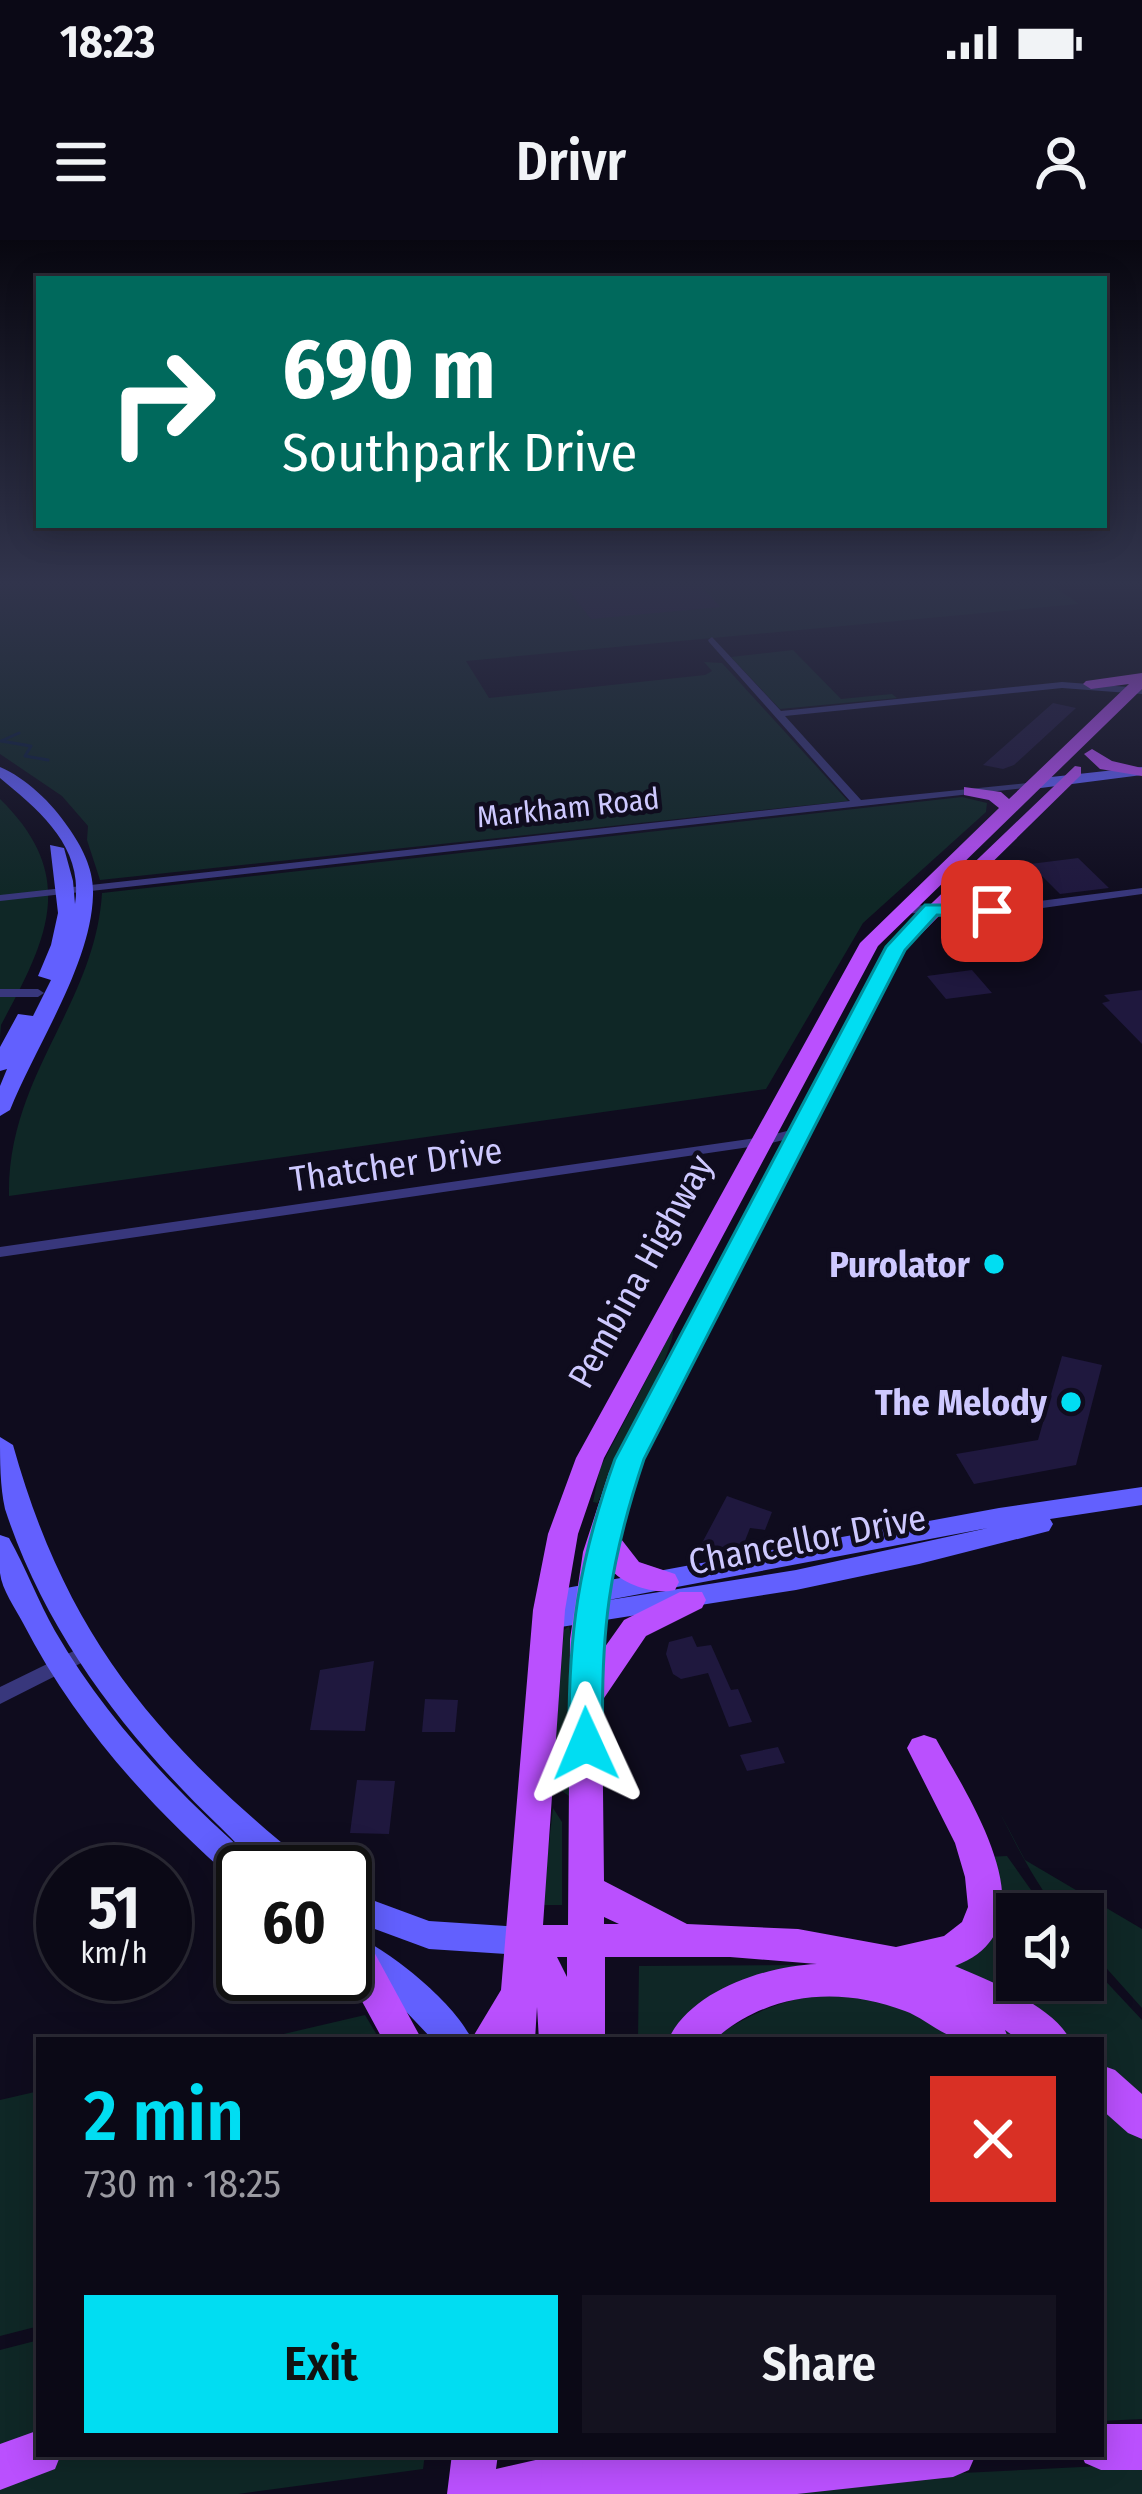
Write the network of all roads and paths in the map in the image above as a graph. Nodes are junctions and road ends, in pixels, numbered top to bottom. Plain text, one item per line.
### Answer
1 (756, 690) edge
2 (1026, 690) edge
3 (1137, 691) edge
4 (777, 714) junction
5 (1091, 754) junction
6 (0, 771) edge
7 (1139, 772) edge
8 (1065, 780) junction
9 (0, 784) edge
10 (1033, 784) junction
11 (970, 791) junction
12 (856, 802) junction
13 (1009, 808) junction
14 (76, 890) junction
15 (1142, 891) edge
16 (0, 898) edge
17 (929, 901) junction
18 (989, 904) joint
19 (1016, 907) junction
20 (0, 993) edge
21 (38, 993) junction
22 (0, 1065) edge
23 (0, 1110) edge
24 (799, 1132) junction
25 (763, 1141) junction
26 (0, 1252) edge
27 (0, 1445) edge
28 (1142, 1496) edge
29 (602, 1537) junction
30 (0, 1545) edge
31 (677, 1591) junction
32 (590, 1604) junction
33 (549, 1610) junction
34 (72, 1659) junction
35 (0, 1696) edge
36 (585, 1702) junction
37 (924, 1748) dead end
38 (217, 1845) edge
39 (260, 1845) edge
40 (587, 1891) junction
41 (372, 1913) edge
42 (523, 1941) junction
43 (587, 1942) junction
44 (694, 1942) junction
45 (892, 1958) junction
46 (372, 1964) edge
47 (372, 1987) edge
48 (519, 1994) junction
49 (401, 2037) edge
50 (451, 2037) edge
51 (492, 2037) edge
52 (516, 2037) edge
53 (558, 2037) edge
54 (586, 2037) edge
55 (690, 2037) edge
56 (986, 2037) edge
57 (1046, 2037) edge
58 (1104, 2086) edge
59 (1142, 2120) edge
60 (1104, 2447) edge
61 (1142, 2447) edge
62 (36, 2454) edge
63 (476, 2457) edge
64 (563, 2457) edge
65 (652, 2457) edge
66 (926, 2457) edge
67 (0, 2467) edge
68 (470, 2494) edge
69 (487, 2494) edge
70 (560, 2494) edge
71 (588, 2494) edge

1 - 4 street
2 - 4 street
3 - 5 main road, Pembina Highway
3 - 10 main road, Pembina Highway
4 - 12 street
5 - 7 main road
5 - 8 main road, Pembina Highway
6 - 14 main road
7 - 8 main road, Markham Road
8 - 10 main road, Markham Road
8 - 17 main road, Pembina Highway
9 - 14 main road
10 - 11 street, Markham Road
10 - 13 main road, Pembina Highway
11 - 12 street, Markham Road
11 - 13 main road
12 - 14 street, Markham Road
13 - 17 main road, Pembina Highway
14 - 16 street, Markham Road
14 - 21 main road
14 - 23 main road
15 - 19 street
17 - 18 main road
17 - 19 street
17 - 24 main road, Pembina Highway
17 - 25 main road, Pembina Highway
18 - 19 street
20 - 21 street
21 - 22 main road
24 - 25 street, Thatcher Drive
24 - 29 main road, Pembina Highway
25 - 26 street, Thatcher Drive
25 - 33 main road, Pembina Highway
27 - 34 main road
28 - 31 main road, Chancellor Drive
29 - 31 main road
29 - 32 main road, Pembina Highway
30 - 34 main road
31 - 32 main road, Chancellor Drive
31 - 36 main road
32 - 33 main road, Chancellor Drive
32 - 36 main road, Pembina Highway
33 - 42 main road, Pembina Highway
34 - 35 street
34 - 38 main road
34 - 39 main road
36 - 40 main road, Pembina Highway
37 - 45 main road
40 - 43 main road, Pembina Highway
40 - 44 main road
41 - 42 main road
42 - 43 main road
42 - 48 main road, Pembina Highway
42 - 53 main road
43 - 44 main road
43 - 54 main road, Pembina Highway
44 - 45 main road
45 - 57 main road
46 - 50 main road
47 - 49 main road
48 - 51 main road
48 - 52 main road, Pembina Highway
55 - 56 main road
58 - 59 main road
60 - 61 main road
62 - 67 main road
63 - 68 main road
64 - 70 main road, bridge
65 - 69 main road
66 - 71 main road

